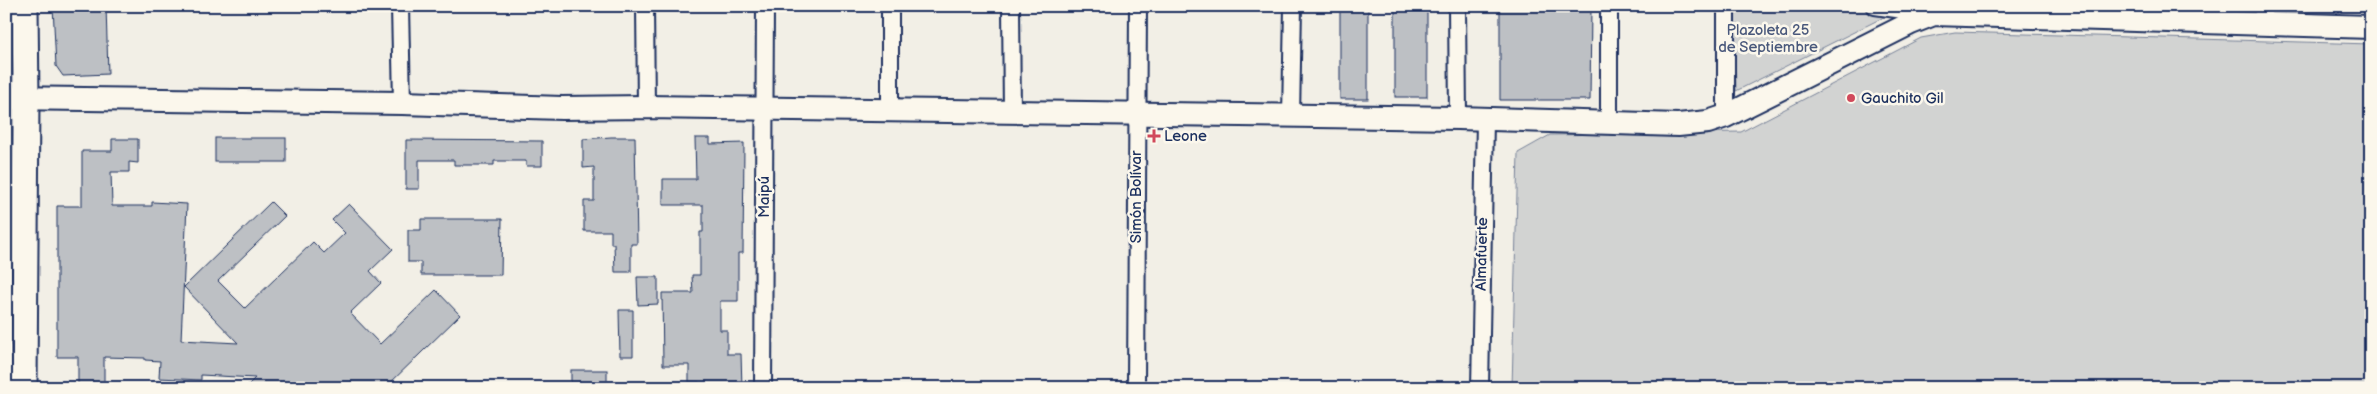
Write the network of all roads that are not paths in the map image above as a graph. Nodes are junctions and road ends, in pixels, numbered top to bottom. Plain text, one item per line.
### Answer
1 (25, 6) edge
2 (400, 6) edge
3 (645, 6) edge
4 (765, 6) edge
5 (890, 6) edge
6 (1010, 6) edge
7 (1138, 6) edge
8 (1293, 6) edge
9 (1457, 6) edge
10 (1609, 6) edge
11 (1726, 6) edge
12 (1875, 6) edge
13 (1934, 10) edge
14 (2263, 14) edge
15 (2371, 27) edge
16 (16, 99) edge
17 (402, 103) junction
18 (646, 107) junction
19 (764, 109) junction
20 (890, 111) junction
21 (1012, 112) junction
22 (1137, 114) junction
23 (1726, 116) junction
24 (1291, 117) junction
25 (1458, 118) junction
26 (1485, 120) junction
27 (1608, 122) junction
28 (24, 388) edge
29 (762, 388) edge
30 (1136, 388) edge
31 (1480, 388) edge

1 - 16 main road
2 - 17 street
3 - 18 street
4 - 19 street, Maipú
5 - 20 street
6 - 21 street
7 - 22 street, Simón Bolívar
8 - 24 street
9 - 25 street
10 - 27 street
11 - 23 street
12 - 13 street
13 - 14 main road
13 - 23 main road
14 - 15 main road
16 - 17 main road
16 - 28 main road
17 - 18 main road
18 - 19 main road
19 - 20 main road
19 - 29 street, Maipú
20 - 21 main road
21 - 22 main road
22 - 24 main road
22 - 30 street, Simón Bolívar
23 - 27 main road
24 - 25 main road
25 - 26 main road
26 - 27 main road
26 - 31 street, Almafuerte

